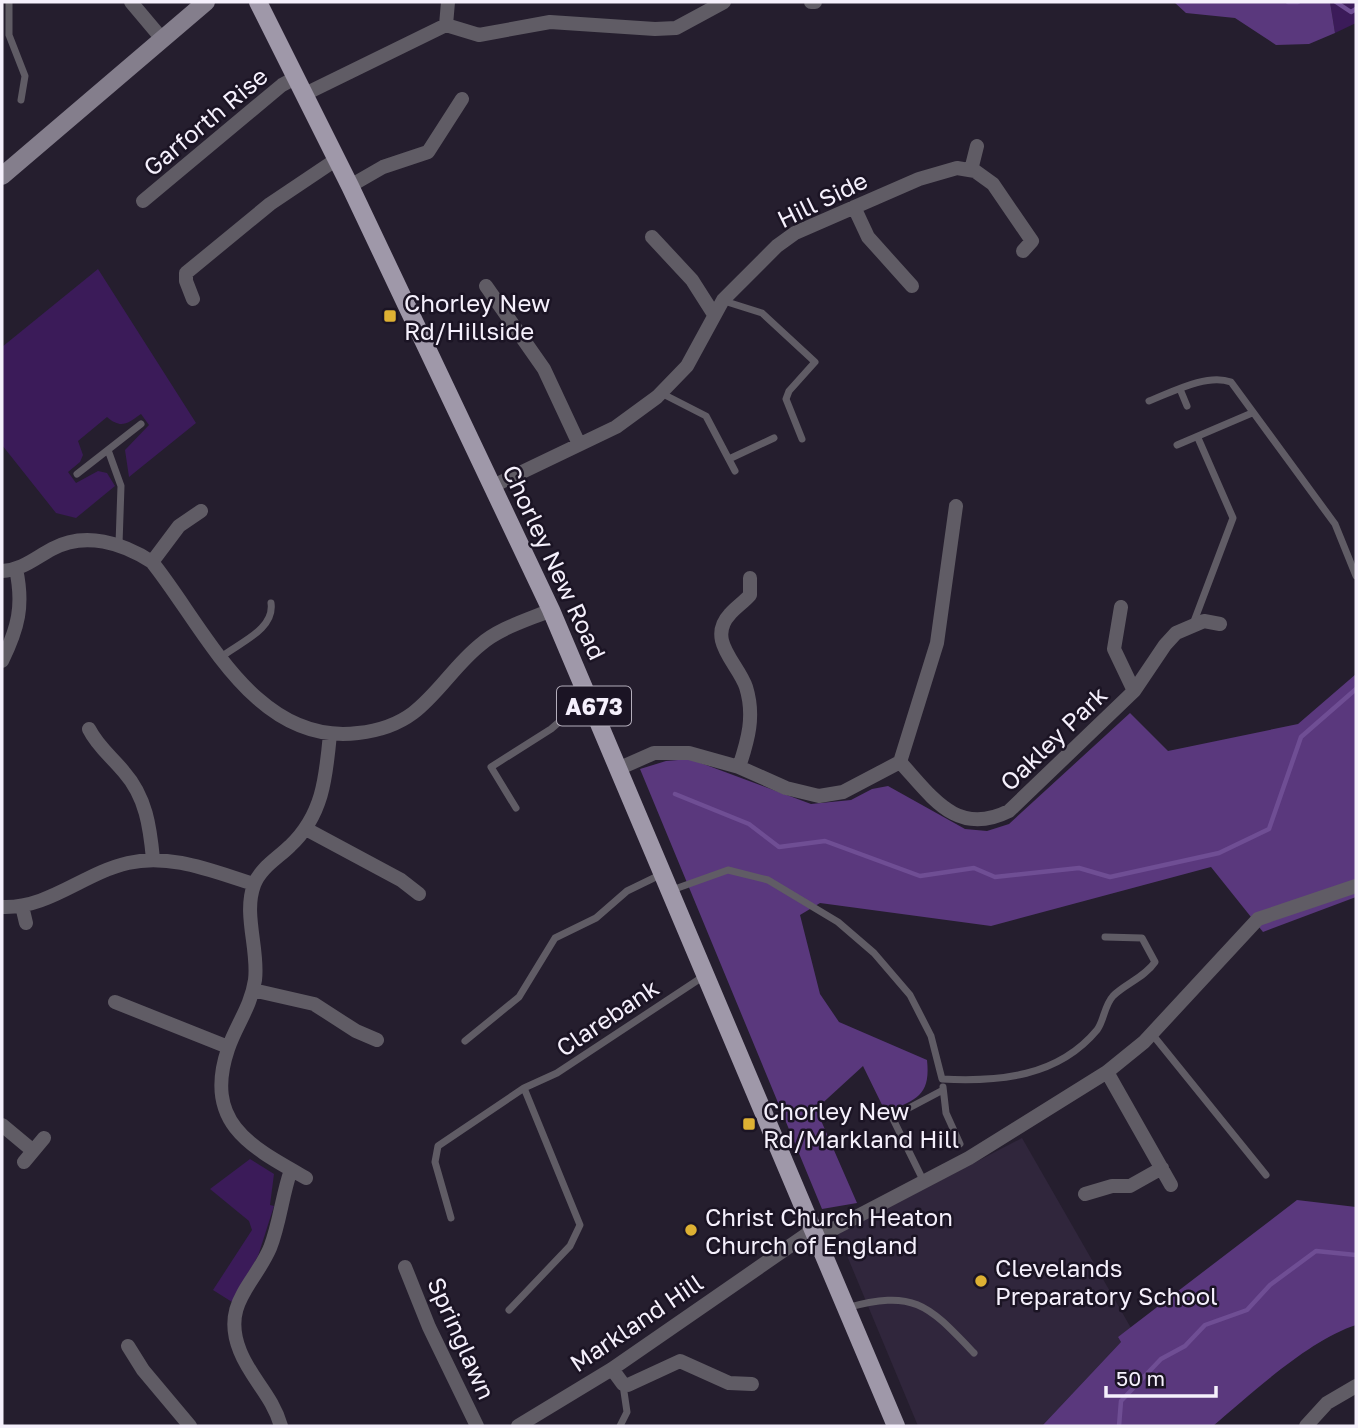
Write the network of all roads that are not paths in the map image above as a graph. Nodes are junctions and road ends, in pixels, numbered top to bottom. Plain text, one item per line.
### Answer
1 (9, 2) edge
2 (131, 2) edge
3 (206, 2) edge
4 (258, 2) edge
5 (447, 2) edge
6 (724, 2) edge
7 (446, 25) junction
8 (163, 40) junction
9 (297, 77) junction
10 (305, 94) junction
11 (462, 99) dead end
12 (21, 100) dead end
13 (977, 146) dead end
14 (337, 159) junction
15 (971, 170) junction
16 (2, 176) edge
17 (350, 186) junction
18 (144, 201) dead end
19 (853, 207) junction
20 (651, 237) dead end
21 (1023, 251) dead end
22 (499, 277) dead end
23 (913, 285) dead end
24 (193, 299) dead end
25 (723, 300) junction
26 (713, 313) junction
27 (1180, 389) junction
28 (661, 393) junction
29 (1149, 401) dead end
30 (1187, 406) dead end
31 (1252, 413) junction
32 (141, 424) dead end
33 (774, 438) dead end
34 (1198, 438) junction
35 (802, 439) dead end
36 (579, 444) junction
37 (1177, 444) dead end
38 (108, 450) junction
39 (729, 458) junction
40 (735, 471) dead end
41 (77, 474) dead end
42 (493, 486) junction
43 (956, 506) dead end
44 (201, 511) dead end
45 (119, 544) junction
46 (152, 562) junction
47 (9, 570) edge
48 (1356, 576) edge
49 (750, 578) dead end
50 (750, 595) junction
51 (766, 596) dead end
52 (271, 603) dead end
53 (1118, 607) dead end
54 (551, 610) junction
55 (1193, 624) junction
56 (1220, 624) dead end
57 (219, 658) junction
58 (2, 662) edge
59 (1134, 691) junction
60 (590, 696) junction
61 (89, 729) dead end
62 (330, 734) junction
63 (900, 762) junction
64 (739, 767) junction
65 (620, 768) junction
66 (516, 808) dead end
67 (306, 829) junction
68 (153, 859) junction
69 (665, 873) junction
70 (254, 884) junction
71 (1356, 886) edge
72 (672, 890) junction
73 (419, 894) dead end
74 (22, 906) junction
75 (2, 907) edge
76 (26, 923) dead end
77 (1105, 937) dead end
78 (708, 974) junction
79 (253, 990) junction
80 (115, 1002) dead end
81 (1151, 1034) junction
82 (377, 1040) dead end
83 (465, 1041) dead end
84 (228, 1047) junction
85 (1107, 1072) junction
86 (943, 1079) junction
87 (524, 1088) junction
88 (943, 1090) junction
89 (2, 1125) edge
90 (44, 1138) dead end
91 (960, 1144) dead end
92 (1162, 1168) junction
93 (291, 1170) junction
94 (1266, 1175) dead end
95 (306, 1178) dead end
96 (924, 1182) junction
97 (1171, 1185) dead end
98 (1085, 1194) dead end
99 (451, 1218) dead end
100 (815, 1234) junction
101 (405, 1267) dead end
102 (846, 1308) junction
103 (509, 1310) dead end
104 (128, 1346) dead end
105 (974, 1353) dead end
106 (612, 1368) junction
107 (623, 1384) junction
108 (752, 1384) dead end
109 (1356, 1386) edge
110 (190, 1426) edge
111 (281, 1426) edge
112 (477, 1426) edge
113 (518, 1426) edge
114 (620, 1426) edge
115 (896, 1426) edge
116 (1306, 1426) edge

1 - 12 lane
2 - 8 street
3 - 8 street
4 - 9 main road, Chorley New Road / A673
5 - 7 street
6 - 7 street
7 - 10 street
8 - 16 street
9 - 10 main road, Chorley New Road / A673
9 - 18 street, Garforth Rise
10 - 14 main road, Chorley New Road / A673
11 - 17 street
13 - 15 street
14 - 17 main road, Chorley New Road / A673
14 - 24 street
15 - 19 street, Hill Side
15 - 21 street
17 - 42 main road, Chorley New Road / A673
19 - 23 street
19 - 25 street, Hill Side
20 - 26 street
22 - 36 street
25 - 26 street, Hill Side
25 - 35 lane
26 - 28 street, Hill Side
27 - 29 lane
27 - 30 lane
27 - 31 lane
28 - 36 street, Hill Side
28 - 39 lane
31 - 34 lane
31 - 48 lane
32 - 38 lane
33 - 39 lane
34 - 37 lane
34 - 55 lane
36 - 42 street, Hill Side
38 - 41 lane
38 - 45 lane
39 - 40 lane
42 - 54 main road, Chorley New Road / A673
43 - 63 street
44 - 46 street
45 - 46 street
45 - 47 street
46 - 57 street
47 - 58 street
49 - 50 street
50 - 51 street
50 - 64 street
52 - 57 lane
53 - 59 street, Oakley Park
54 - 60 main road, Chorley New Road / A673
54 - 62 street
55 - 56 street
55 - 59 street, Oakley Park
57 - 62 street
59 - 63 street, Oakley Park
60 - 65 main road, Chorley New Road / A673
60 - 66 lane
61 - 68 street
62 - 67 street
63 - 64 street
64 - 65 street
65 - 69 main road, Chorley New Road / A673
67 - 70 street
67 - 73 street
68 - 70 street
68 - 74 street
69 - 72 main road, Chorley New Road / A673
69 - 83 lane
70 - 79 street
71 - 81 street, Markland Hill
72 - 78 main road, Chorley New Road / A673
72 - 86 lane
74 - 75 street
74 - 76 street
77 - 86 lane
78 - 87 lane, Clarebank
78 - 100 main road, Chorley New Road / A673
79 - 82 street
79 - 84 street
80 - 84 street
81 - 85 street, Markland Hill
81 - 94 lane
84 - 93 street
85 - 92 street
85 - 96 street, Markland Hill
86 - 88 lane
87 - 99 lane, Clarebank
87 - 103 lane
88 - 91 lane
88 - 96 lane
89 - 90 street
92 - 97 street
92 - 98 street
93 - 95 street
93 - 111 street
96 - 100 street, Markland Hill
100 - 102 main road, Chorley New Road / A673
100 - 106 street, Markland Hill
101 - 112 street, Springlawn
102 - 105 lane
102 - 115 main road, Chorley New Road / A673
104 - 110 street
106 - 107 street
106 - 113 street, Markland Hill
107 - 108 street
107 - 114 lane
109 - 116 street

